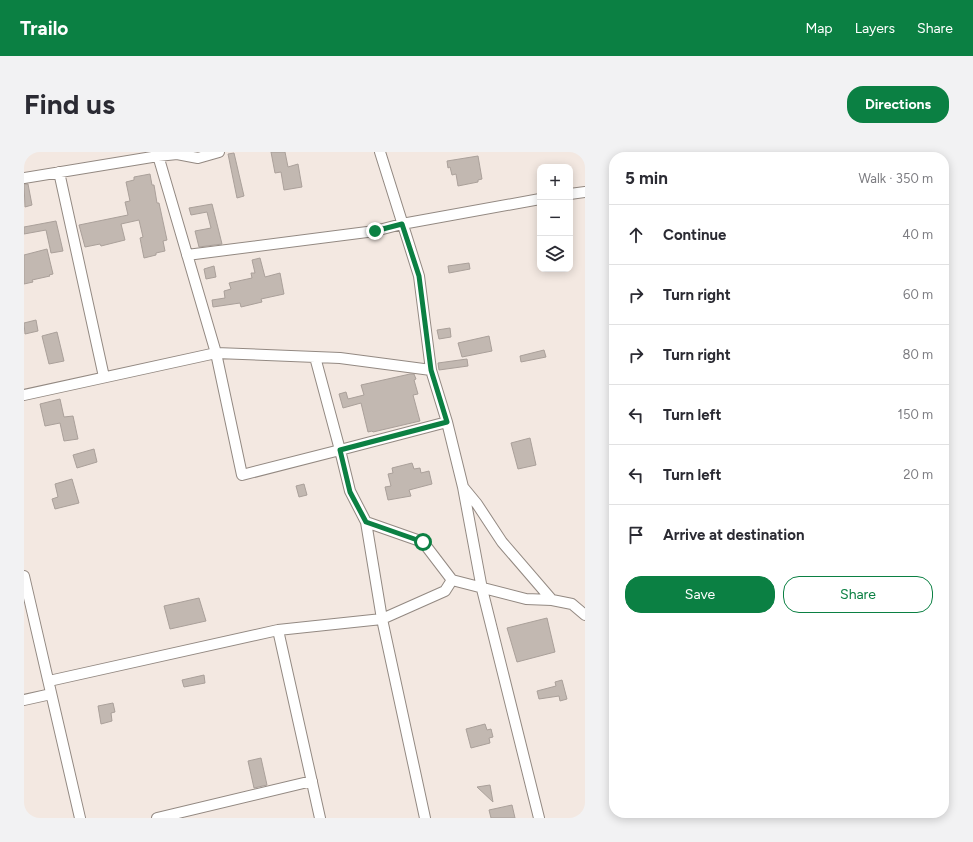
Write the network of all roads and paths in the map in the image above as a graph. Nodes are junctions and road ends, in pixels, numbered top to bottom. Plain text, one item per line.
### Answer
1 (219, 152) edge
2 (380, 152) edge
3 (158, 154) edge
4 (58, 172) junction
5 (24, 178) edge
6 (585, 192) edge
7 (573, 194) edge
8 (537, 200) edge
9 (402, 224) junction
10 (187, 255) junction
11 (216, 353) junction
12 (315, 358) junction
13 (431, 370) junction
14 (104, 377) junction
15 (24, 395) edge
16 (447, 422) junction
17 (340, 450) junction
18 (463, 487) junction
19 (366, 522) junction
20 (24, 576) edge
21 (452, 580) junction
22 (482, 589) junction
23 (552, 600) junction
24 (585, 615) edge
25 (382, 619) junction
26 (278, 630) junction
27 (49, 681) junction
28 (51, 694) junction
29 (24, 700) edge
30 (312, 781) junction
31 (80, 818) edge
32 (157, 818) edge
33 (320, 818) edge
34 (425, 818) edge
35 (539, 818) edge

1 - 3 street
2 - 9 street
3 - 4 street
3 - 10 street
4 - 5 street
4 - 14 street
6 - 7 street
8 - 9 street
9 - 10 street
9 - 13 street
10 - 11 street
11 - 12 street
11 - 14 street
11 - 17 street
12 - 13 street
12 - 17 street
13 - 16 street
14 - 15 street
16 - 17 street
16 - 18 street
17 - 19 street
18 - 22 street
18 - 23 street
19 - 21 street
19 - 25 street
20 - 27 street
21 - 22 street
21 - 25 street
22 - 23 street
22 - 35 street
23 - 24 street
25 - 26 street
25 - 34 street
26 - 27 street
26 - 30 street
27 - 28 street
28 - 29 street
28 - 31 street
30 - 32 street
30 - 33 street

